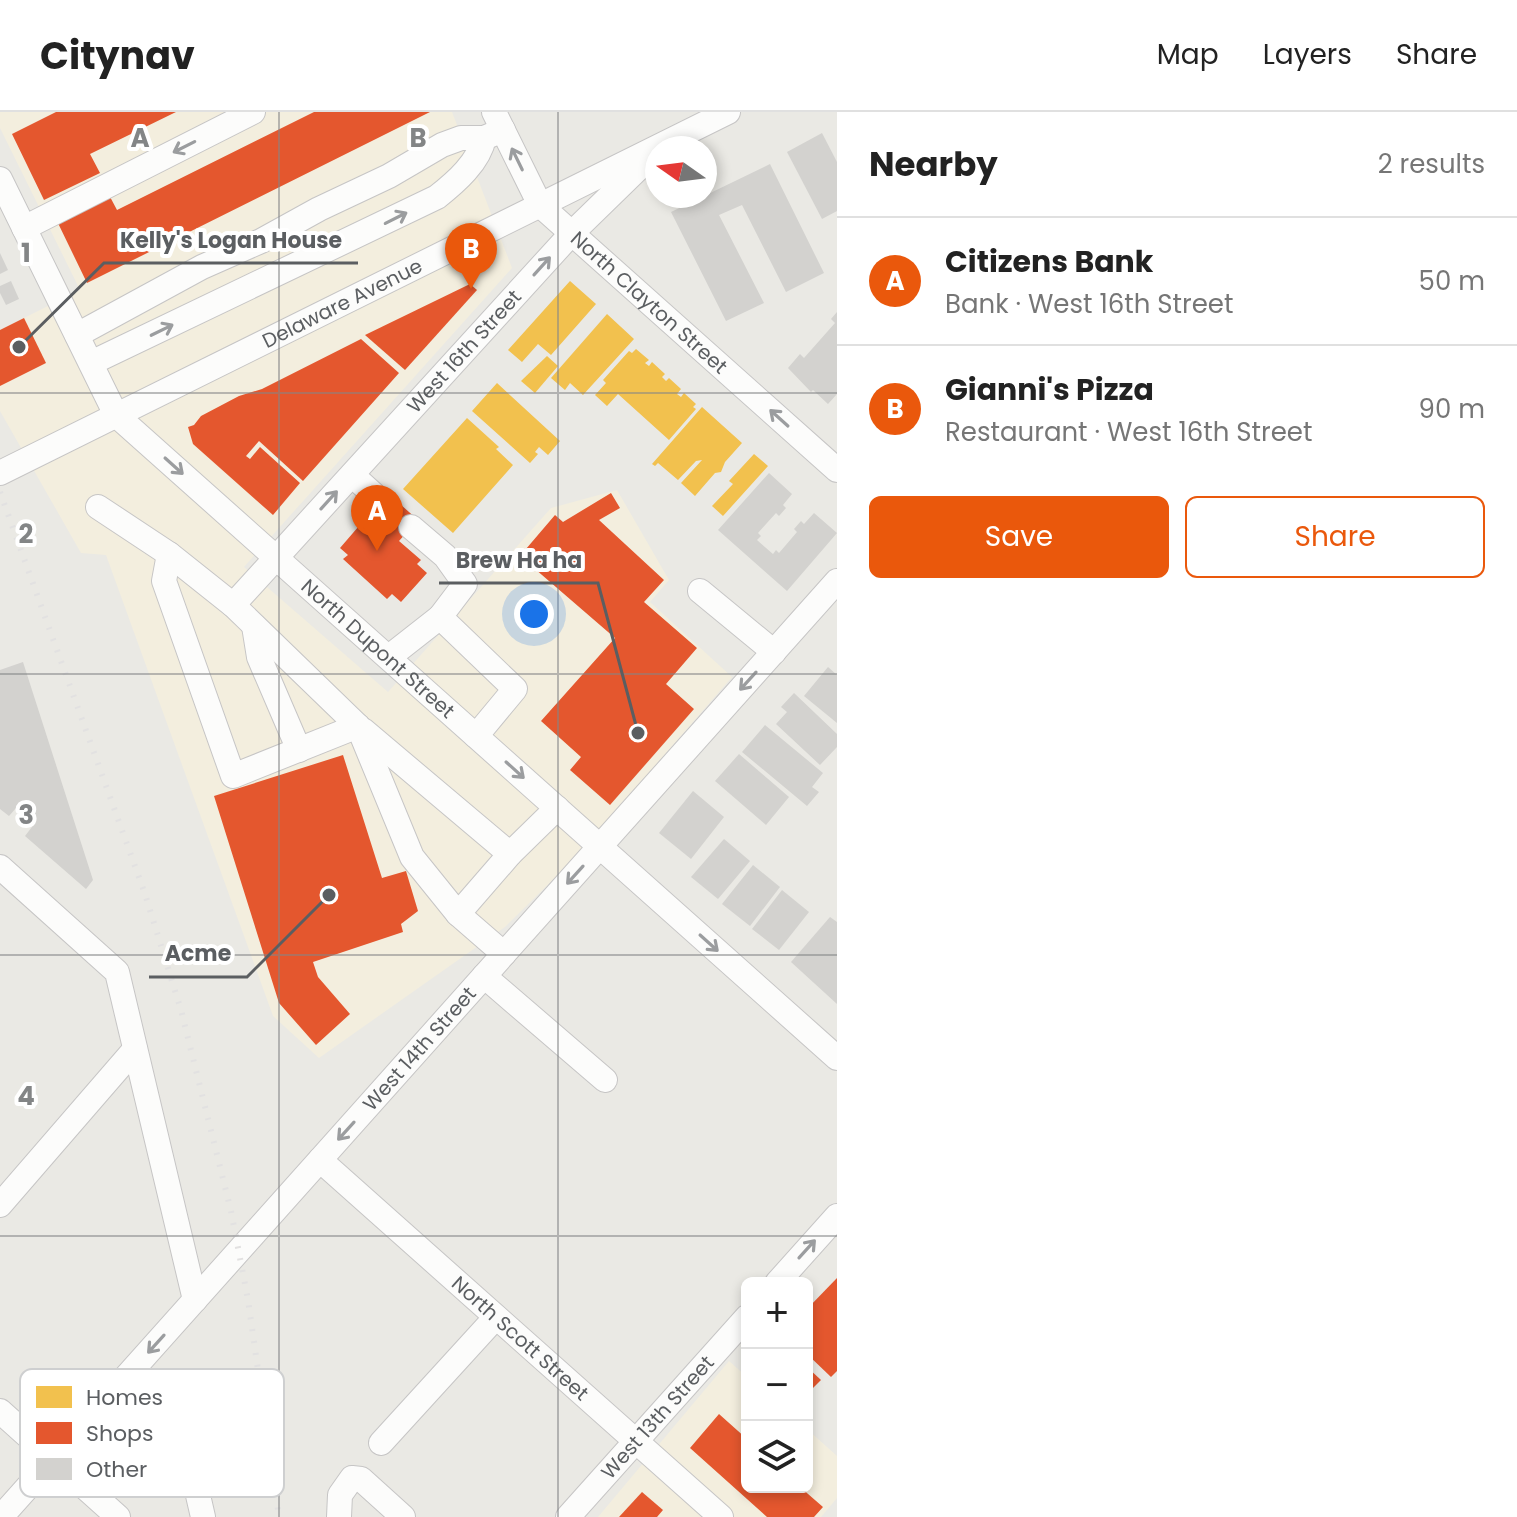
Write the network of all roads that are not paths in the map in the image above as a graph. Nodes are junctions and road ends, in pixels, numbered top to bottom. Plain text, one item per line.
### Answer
1 (253, 112) edge
2 (728, 112) edge
3 (494, 127) edge
4 (682, 136) edge
5 (645, 155) edge
6 (645, 162) edge
7 (0, 179) edge
8 (540, 205) junction
9 (24, 228) junction
10 (571, 234) junction
11 (77, 335) junction
12 (91, 363) junction
13 (116, 415) junction
14 (837, 470) edge
15 (0, 473) edge
16 (352, 475) junction
17 (384, 504) dead end
18 (98, 507) dead end
19 (411, 527) dead end
20 (169, 554) junction
21 (277, 557) junction
22 (837, 581) edge
23 (700, 591) dead end
24 (233, 605) junction
25 (440, 617) junction
26 (254, 626) junction
27 (774, 652) junction
28 (389, 657) junction
29 (358, 726) junction
30 (476, 736) junction
31 (299, 750) junction
32 (557, 808) junction
33 (600, 846) junction
34 (510, 854) junction
35 (0, 867) edge
36 (458, 914) junction
37 (504, 954) junction
38 (484, 976) junction
39 (135, 1049) junction
40 (837, 1058) edge
41 (605, 1080) dead end
42 (320, 1160) junction
43 (0, 1205) edge
44 (837, 1216) edge
45 (782, 1277) edge
46 (195, 1300) junction
47 (496, 1317) junction
48 (741, 1324) edge
49 (134, 1369) edge
50 (0, 1411) edge
51 (20, 1429) edge
52 (636, 1441) junction
53 (381, 1443) dead end
54 (20, 1496) edge
55 (96, 1497) edge
56 (198, 1497) edge
57 (1, 1517) edge
58 (118, 1517) edge
59 (203, 1517) edge
60 (339, 1517) edge
61 (403, 1517) edge
62 (568, 1517) edge
63 (721, 1517) edge

1 -> 9 street
2 - 4 street, Delaware Avenue
8 -> 3 street, North Clayton Street
3 - 11 street
12 -> 3 street
5 - 8 street, Delaware Avenue
6 - 10 street, West 16th Street
7 - 9 street, North Dupont Street
8 - 10 street, North Clayton Street
8 - 13 street, Delaware Avenue
9 - 11 street, North Dupont Street
14 -> 10 street, North Clayton Street
16 -> 10 street, West 16th Street
11 - 12 street, North Dupont Street
12 - 13 street, North Dupont Street
13 - 15 street, Delaware Avenue
13 -> 21 street, North Dupont Street
16 - 17 street
21 -> 16 street, West 16th Street
18 - 20 street
19 - 25 street
20 - 24 street
20 - 31 street
21 - 24 street, West 16th Street
21 - 28 street, North Dupont Street
22 - 27 street, West 14th Street
23 - 27 street
24 - 26 street
25 - 28 street
25 - 30 street
26 - 29 street
26 - 31 street
27 -> 33 street, West 14th Street
28 - 30 street, North Dupont Street
29 - 31 street
29 - 34 street
29 - 36 street
30 -> 32 street, North Dupont Street
32 - 33 street, North Dupont Street
32 - 34 street
33 -> 37 street, West 14th Street
33 -> 40 street, North Dupont Street
34 - 36 street
35 - 39 street
36 - 37 street
37 - 38 street, West 14th Street
38 - 41 street
38 -> 42 street, West 14th Street
39 - 43 street
39 - 46 street
42 - 46 street, West 14th Street
42 - 47 street, North Scott Street
45 -> 44 street
46 -> 49 street, West 14th Street
47 - 52 street, North Scott Street
47 - 53 street
48 - 52 street, West 13th Street
50 - 51 street
52 - 62 street, West 13th Street
52 - 63 street, North Scott Street
54 - 57 street, West 14th Street
55 - 58 street
56 - 59 street
60 - 61 street

